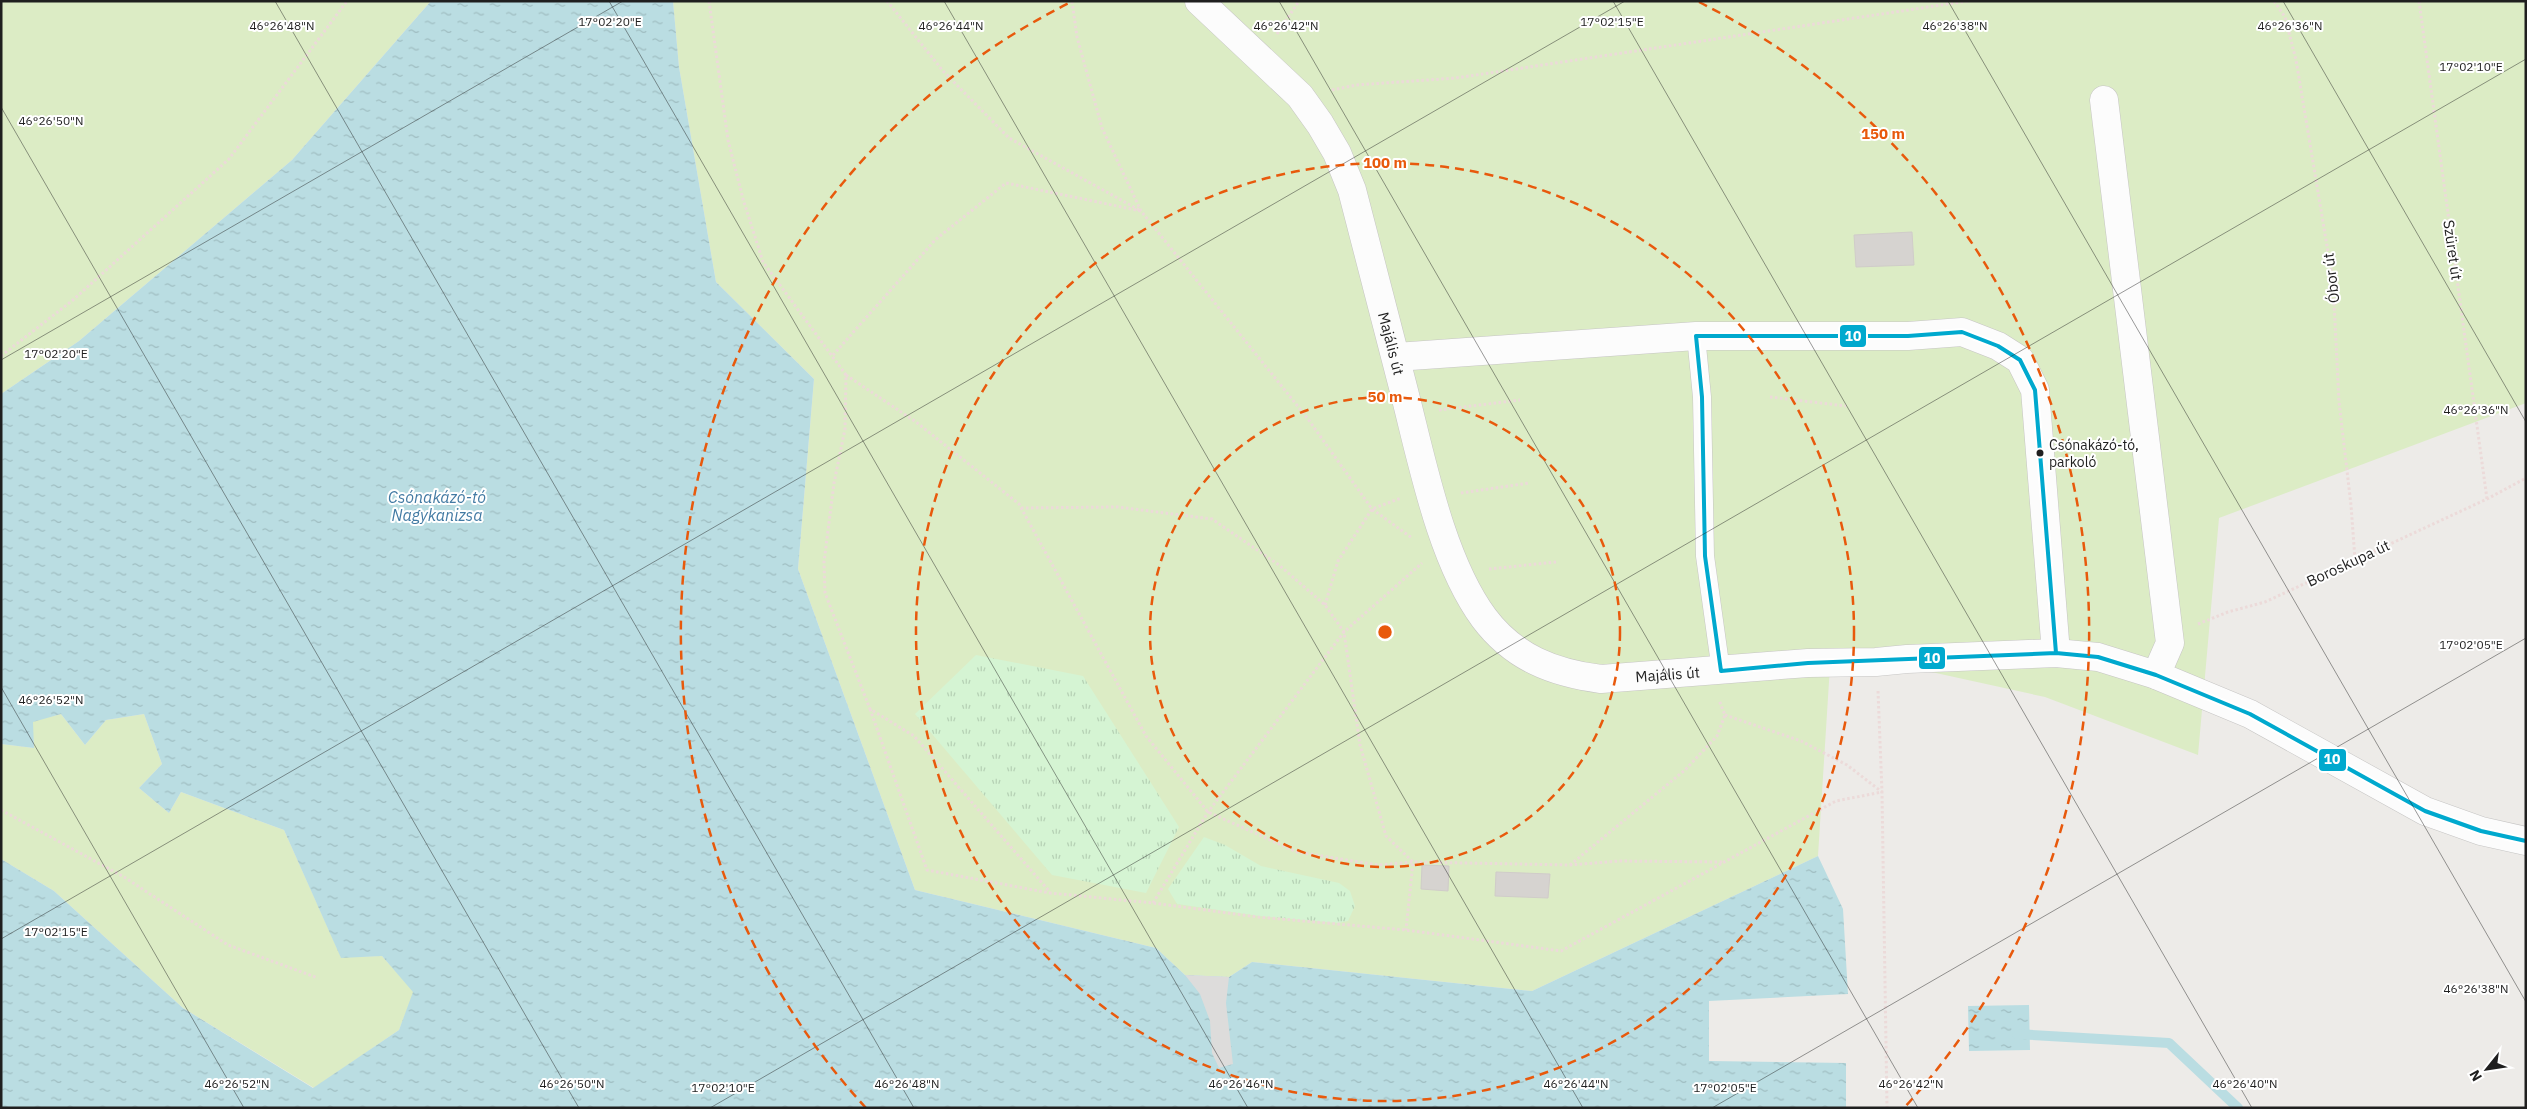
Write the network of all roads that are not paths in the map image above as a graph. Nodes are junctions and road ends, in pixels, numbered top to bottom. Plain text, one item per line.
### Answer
1 (1199, 1) edge
2 (2104, 100) dead end
3 (1696, 336) junction
4 (1396, 357) junction
5 (2056, 653) junction
6 (1721, 671) junction
7 (2156, 675) junction
8 (2526, 841) edge

1 - 4 street, Majális út
2 - 7 street
3 - 4 street
3 - 5 street
3 - 6 lane
4 - 6 street, Majális út
5 - 6 street, Majális út
5 - 7 street, Majális út
7 - 8 street, Majális út

